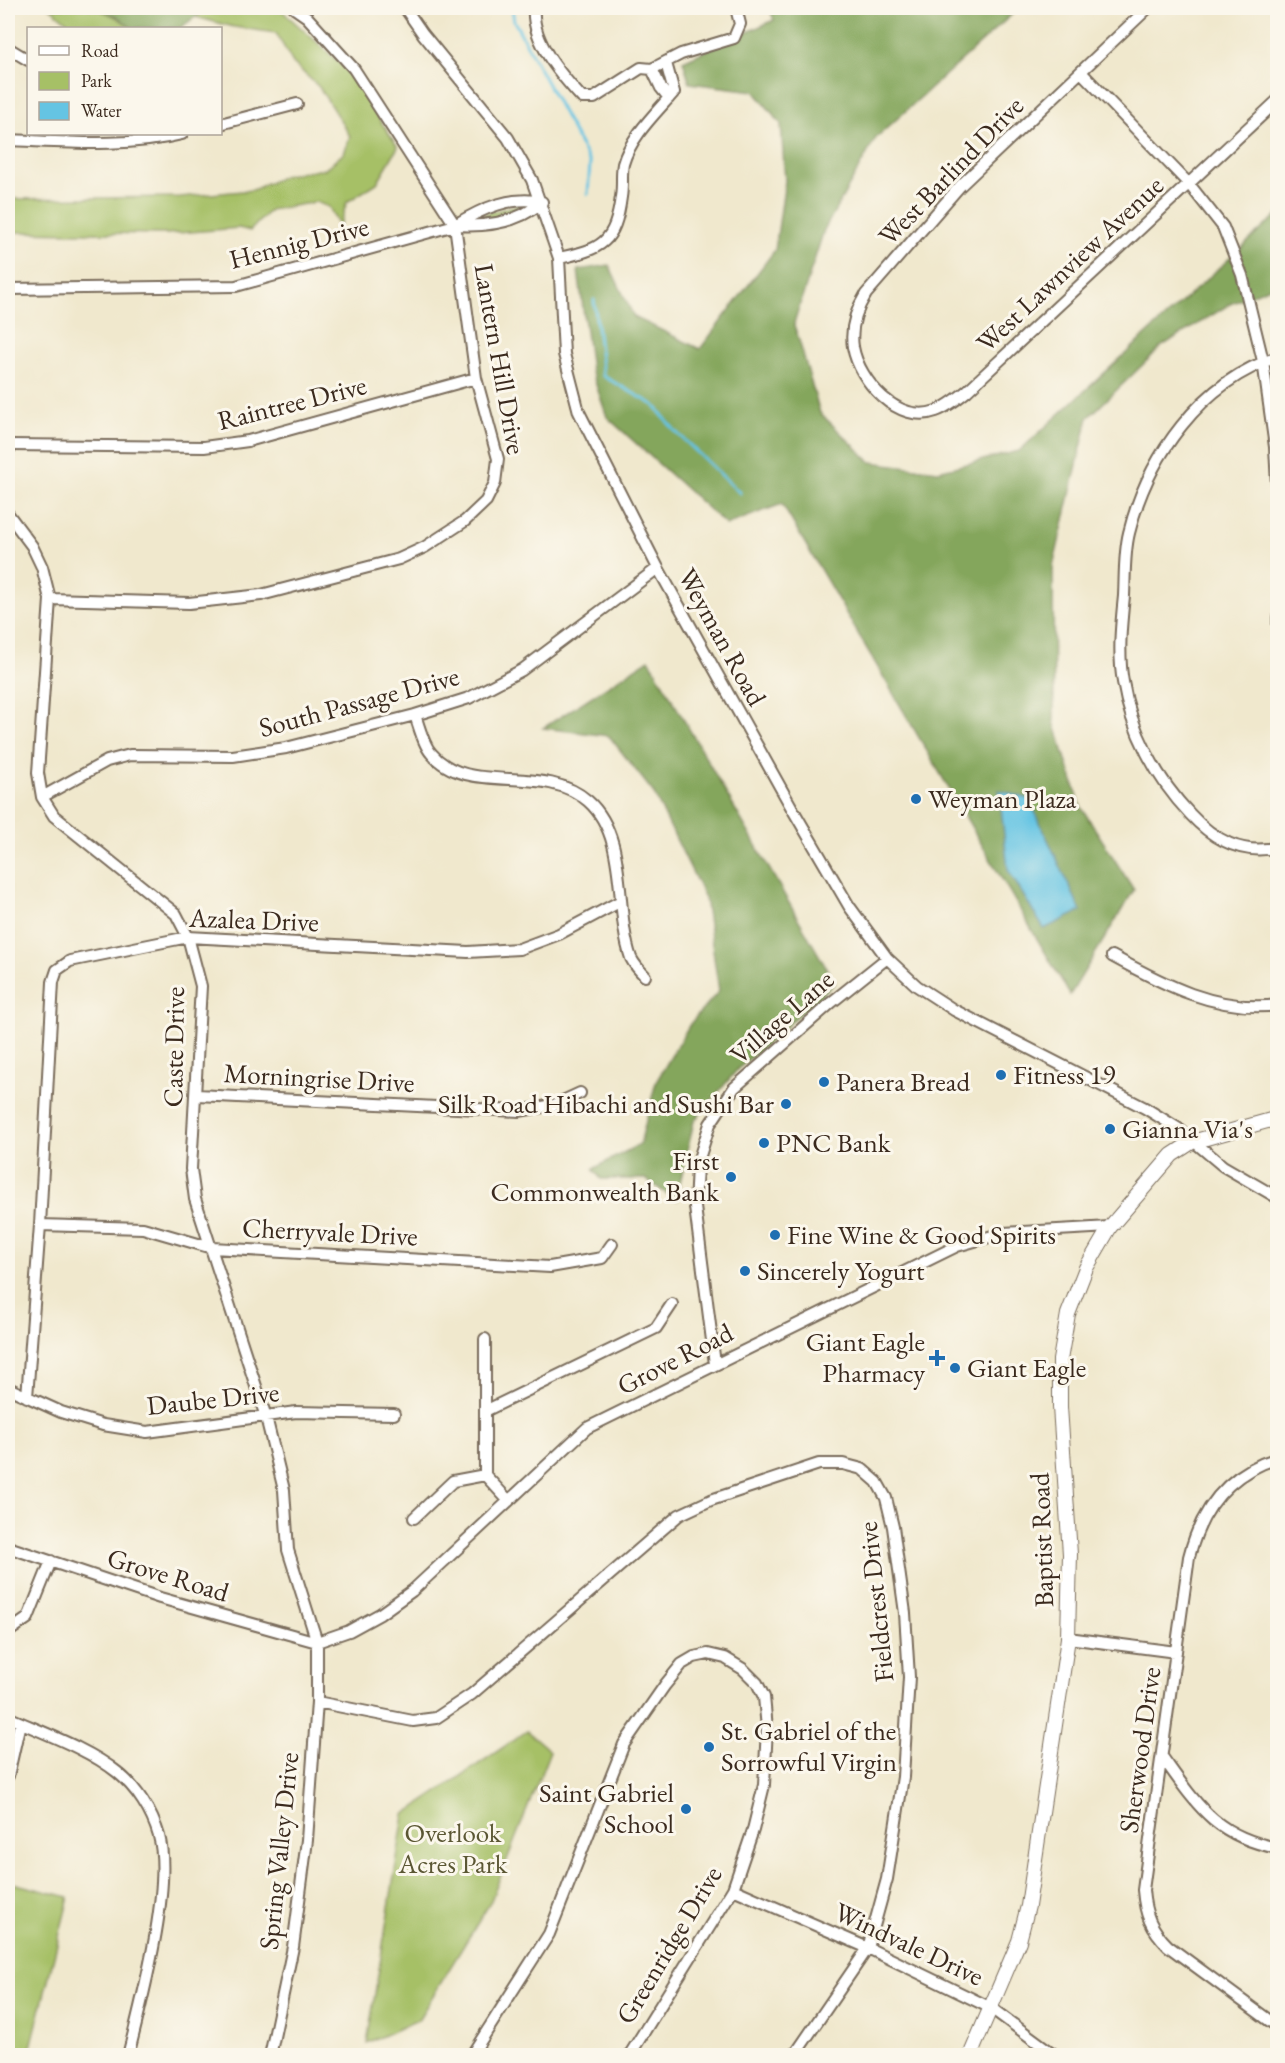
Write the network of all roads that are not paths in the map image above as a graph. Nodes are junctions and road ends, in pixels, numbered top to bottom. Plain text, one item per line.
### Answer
1 (294, 8) edge
2 (405, 8) edge
3 (534, 8) edge
4 (736, 8) edge
5 (1148, 8) edge
6 (8, 48) edge
7 (27, 59) edge
8 (666, 63) junction
9 (652, 69) junction
10 (1081, 72) junction
11 (669, 98) junction
12 (1278, 100) edge
13 (297, 104) dead end
14 (222, 123) edge
15 (178, 135) edge
16 (84, 138) edge
17 (8, 140) edge
18 (1189, 184) junction
19 (542, 202) junction
20 (455, 225) junction
21 (559, 258) junction
22 (8, 289) edge
23 (1278, 357) edge
24 (1263, 361) junction
25 (476, 378) junction
26 (878, 392) joint
27 (8, 445) edge
28 (1278, 504) edge
29 (8, 514) edge
30 (658, 568) junction
31 (50, 599) junction
32 (1278, 617) edge
33 (1278, 654) edge
34 (415, 715) junction
35 (42, 797) junction
36 (1278, 847) edge
37 (621, 901) junction
38 (188, 937) junction
39 (1112, 956) dead end
40 (887, 958) junction
41 (645, 976) dead end
42 (1278, 1005) edge
43 (580, 1093) dead end
44 (197, 1095) junction
45 (1278, 1118) edge
46 (1192, 1142) junction
47 (1278, 1198) edge
48 (40, 1225) junction
49 (1110, 1227) junction
50 (612, 1244) dead end
51 (212, 1248) junction
52 (672, 1304) dead end
53 (485, 1339) dead end
54 (715, 1364) junction
55 (8, 1388) edge
56 (27, 1397) junction
57 (485, 1411) junction
58 (394, 1414) dead end
59 (266, 1418) junction
60 (1278, 1458) edge
61 (485, 1475) junction
62 (508, 1500) junction
63 (414, 1518) dead end
64 (8, 1547) edge
65 (51, 1561) junction
66 (8, 1632) edge
67 (1068, 1638) junction
68 (317, 1646) junction
69 (1176, 1652) junction
70 (317, 1702) junction
71 (8, 1717) edge
72 (20, 1723) junction
73 (1163, 1758) junction
74 (8, 1776) edge
75 (1278, 1848) edge
76 (733, 1889) junction
77 (868, 1948) junction
78 (991, 2008) junction
79 (1278, 2027) edge
80 (128, 2055) edge
81 (270, 2055) edge
82 (471, 2055) edge
83 (629, 2055) edge
84 (794, 2055) edge
85 (970, 2055) edge
86 (1056, 2055) edge

1 - 20 street, Lantern Hill Drive
2 - 19 street, Weyman Road
3 - 9 street
4 - 8 street
5 - 10 street, West Barlind Drive
6 - 7 street
8 - 9 street
8 - 11 street
9 - 11 street
10 - 18 street
10 - 26 street, West Barlind Drive
11 - 21 street
12 - 18 street, West Lawnview Avenue
13 - 14 street
15 - 16 street
16 - 17 street
18 - 24 street
18 - 26 street, West Lawnview Avenue
19 - 20 street, Hennig Drive
19 - 20 street, Hennig Drive
19 - 21 street, Weyman Road
20 - 22 street, Hennig Drive
20 - 25 street, Lantern Hill Drive
21 - 30 street, Weyman Road
23 - 24 street
24 - 28 street
24 - 36 street
25 - 27 street, Raintree Drive
25 - 31 street, Lantern Hill Drive
29 - 31 street
30 - 34 street, South Passage Drive
30 - 40 street, Weyman Road
31 - 35 street
32 - 33 street
34 - 35 street, South Passage Drive
34 - 37 street
35 - 38 street, Caste Drive
37 - 38 street, Azalea Drive
37 - 41 street
38 - 44 street, Caste Drive
38 - 48 street, Azalea Drive
39 - 42 street
40 - 46 street, Weyman Road
40 - 54 street, Village Lane
43 - 44 street, Morningrise Drive
44 - 51 street, Caste Drive
45 - 46 main road, Baptist Road
46 - 47 street, Weyman Road
46 - 49 main road, Baptist Road
48 - 51 street, Cherryvale Drive
48 - 56 street, Azalea Drive
49 - 54 street, Grove Road
49 - 67 main road, Baptist Road
50 - 51 street, Cherryvale Drive
51 - 59 street, Caste Drive
52 - 57 street
53 - 57 street
54 - 62 street, Grove Road
55 - 56 street, Daube Drive
56 - 59 street, Daube Drive
57 - 61 street
58 - 59 street, Daube Drive
59 - 68 street, Caste Drive
60 - 69 street, Sherwood Drive
61 - 62 street
61 - 63 street
62 - 68 street, Grove Road
64 - 65 street, Grove Road
65 - 66 street
65 - 68 street, Grove Road
67 - 69 street
67 - 78 main road, Baptist Road
68 - 70 street, Spring Valley Drive
69 - 73 street, Sherwood Drive
70 - 77 street, Fieldcrest Drive
70 - 81 street, Spring Valley Drive
71 - 72 street
72 - 74 street
72 - 80 street
73 - 75 street
73 - 79 street, Sherwood Drive
76 - 77 street, Windvale Drive
76 - 82 street, Greenridge Drive
76 - 83 street, Greenridge Drive
77 - 78 street, Windvale Drive
77 - 84 street, Fieldcrest Drive
78 - 85 main road, Baptist Road
78 - 86 street, Windvale Drive

